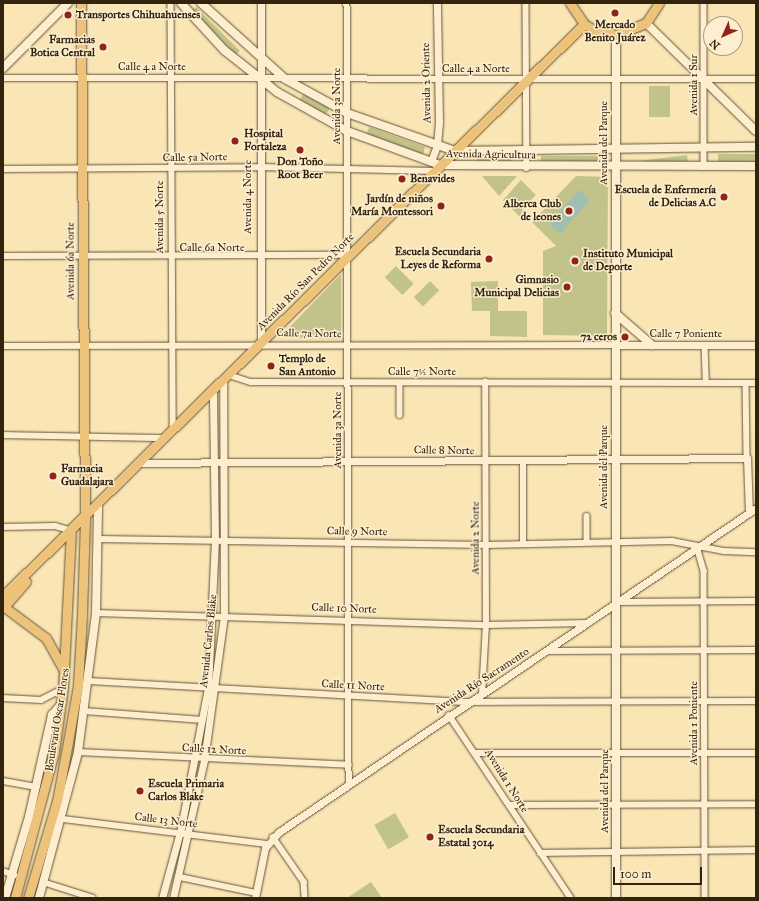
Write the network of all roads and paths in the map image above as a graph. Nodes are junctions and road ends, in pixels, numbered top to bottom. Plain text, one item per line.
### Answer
1 (68, 3) edge
2 (81, 3) edge
3 (171, 3) edge
4 (181, 3) edge
5 (201, 3) edge
6 (261, 3) edge
7 (347, 3) edge
8 (437, 3) edge
9 (526, 3) edge
10 (570, 3) edge
11 (659, 3) edge
12 (704, 3) edge
13 (646, 23) junction
14 (584, 24) junction
15 (616, 35) junction
16 (260, 59) junction
17 (3, 68) edge
18 (82, 77) junction
19 (172, 77) junction
20 (3, 78) edge
21 (258, 78) junction
22 (285, 79) junction
23 (347, 79) junction
24 (438, 79) junction
25 (616, 79) junction
26 (703, 79) junction
27 (756, 79) edge
28 (527, 80) junction
29 (347, 113) junction
30 (347, 131) junction
31 (756, 132) edge
32 (437, 145) junction
33 (756, 147) edge
34 (704, 149) junction
35 (615, 150) junction
36 (455, 151) junction
37 (526, 152) junction
38 (431, 161) junction
39 (615, 166) junction
40 (756, 166) edge
41 (82, 167) junction
42 (259, 167) junction
43 (704, 167) junction
44 (170, 168) junction
45 (347, 168) junction
46 (438, 168) junction
47 (527, 168) junction
48 (3, 169) edge
49 (350, 255) junction
50 (3, 256) edge
51 (83, 256) junction
52 (170, 258) junction
53 (259, 258) junction
54 (615, 313) junction
55 (83, 344) junction
56 (173, 344) junction
57 (261, 344) junction
58 (348, 344) junction
59 (615, 345) junction
60 (652, 345) junction
61 (705, 345) junction
62 (756, 345) edge
63 (3, 346) edge
64 (226, 378) junction
65 (348, 381) junction
66 (485, 382) junction
67 (615, 382) junction
68 (706, 382) junction
69 (746, 382) junction
70 (400, 383) junction
71 (756, 383) edge
72 (213, 392) junction
73 (400, 415) dead end
74 (173, 431) junction
75 (84, 434) junction
76 (3, 435) edge
77 (166, 438) junction
78 (747, 458) junction
79 (615, 459) junction
80 (348, 460) junction
81 (215, 462) junction
82 (226, 462) junction
83 (487, 462) junction
84 (141, 463) junction
85 (523, 463) junction
86 (98, 506) junction
87 (756, 508) edge
88 (749, 513) junction
89 (587, 516) dead end
90 (85, 518) junction
91 (3, 527) edge
92 (72, 532) junction
93 (99, 539) junction
94 (215, 540) junction
95 (226, 540) junction
96 (616, 541) junction
97 (348, 542) junction
98 (587, 542) junction
99 (523, 544) junction
100 (486, 545) junction
101 (700, 548) junction
102 (756, 552) edge
103 (46, 558) junction
104 (3, 596) edge
105 (756, 601) edge
106 (616, 602) junction
107 (704, 602) junction
108 (3, 607) edge
109 (96, 613) junction
110 (213, 615) junction
111 (224, 615) junction
112 (349, 620) junction
113 (591, 623) junction
114 (486, 625) junction
115 (616, 650) junction
116 (756, 650) edge
117 (548, 651) junction
118 (704, 651) junction
119 (64, 671) junction
120 (89, 681) junction
121 (212, 688) junction
122 (63, 689) junction
123 (482, 694) junction
124 (349, 697) junction
125 (3, 698) edge
126 (616, 701) junction
127 (704, 701) junction
128 (756, 701) edge
129 (62, 702) junction
130 (468, 702) junction
131 (84, 711) junction
132 (449, 716) junction
133 (203, 720) junction
134 (78, 752) junction
135 (477, 753) junction
136 (705, 753) junction
137 (756, 753) edge
138 (616, 755) junction
139 (194, 759) junction
140 (204, 760) junction
141 (349, 765) junction
142 (3, 781) edge
143 (349, 784) junction
144 (36, 787) junction
145 (704, 804) junction
146 (756, 804) edge
147 (509, 805) junction
148 (616, 805) junction
149 (62, 819) junction
150 (180, 833) junction
151 (190, 834) junction
152 (273, 836) junction
153 (45, 843) junction
154 (266, 844) junction
155 (54, 846) junction
156 (616, 849) junction
157 (704, 850) junction
158 (756, 850) edge
159 (540, 852) junction
160 (3, 872) edge
161 (16, 876) junction
162 (180, 877) junction
163 (43, 882) junction
164 (256, 896) edge
165 (5, 898) edge
166 (15, 898) edge
167 (28, 898) edge
168 (39, 898) edge
169 (93, 898) edge
170 (162, 898) edge
171 (173, 898) edge
172 (305, 898) edge
173 (571, 898) edge
174 (616, 898) edge
175 (706, 898) edge

1 - 17 main road
2 - 18 main road, Avenida 6a Norte
3 - 19 street, Avenida 5 Norte
4 - 21 main road, Avenida Agricultura
5 - 16 main road, Avenida Agricultura
6 - 16 street, Avenida 4 Norte
7 - 23 street, Avenida 3a Norte
8 - 24 street, Avenida 2 Oriente
9 - 28 street
10 - 14 main road
11 - 13 main road
12 - 26 street, Avenida 1 Sur
13 - 15 main road
13 - 26 main road
14 - 15 main road
14 - 28 main road, Avenida Río San Pedro Norte
15 - 25 main road, Avenida del Parque
16 - 21 street, Avenida 4 Norte
16 - 22 main road, Avenida Agricultura
18 - 19 street, Calle 4 a Norte
18 - 20 street, Calle 4 a Norte
18 - 41 main road, Avenida 6a Norte
19 - 21 street, Calle 4 a Norte
19 - 44 street, Avenida 5 Norte
21 - 22 street, Calle 4 a Norte
21 - 30 main road, Avenida Agricultura
21 - 42 street, Avenida 4 Norte
22 - 23 street, Calle 4 a Norte
22 - 29 main road, Avenida Agricultura
23 - 24 street, Calle 4 a Norte
23 - 29 street, Avenida 3a Norte
24 - 28 street, Calle 4 a Norte
24 - 32 street, Avenida 2 Oriente
25 - 26 street, Calle 4 a Norte
25 - 28 street, Calle 4 a Norte
25 - 35 main road, Avenida del Parque
26 - 27 street, Calle 4 a Norte
26 - 31 main road
26 - 34 street, Avenida 1 Sur
28 - 36 main road, Avenida Río San Pedro Norte
28 - 37 street
29 - 30 street, Avenida 3a Norte
29 - 32 main road, Avenida Agricultura
30 - 38 main road, Avenida Agricultura
30 - 45 street, Avenida 3a Norte
32 - 36 main road, Avenida Agricultura
32 - 38 street, Avenida 2 Oriente
33 - 34 main road, Avenida Agricultura
34 - 35 main road, Avenida Agricultura
34 - 43 street, Avenida 1 Sur
35 - 37 main road, Avenida Agricultura
35 - 39 main road, Avenida del Parque
36 - 37 main road, Avenida Agricultura
36 - 46 main road, Avenida Río San Pedro Norte
37 - 47 street
38 - 46 main road, Avenida Agricultura
39 - 43 main road, Avenida Agricultura
39 - 47 main road, Avenida Agricultura
39 - 54 main road, Avenida del Parque
40 - 43 main road, Avenida Agricultura
41 - 44 street, Calle 5a Norte
41 - 48 street, Calle 5a Norte
41 - 51 main road, Avenida 6a Norte
42 - 44 street, Calle 5a Norte
42 - 45 street, Calle 5a Norte
42 - 53 street, Avenida 4 Norte
44 - 52 street, Avenida 5 Norte
45 - 46 street, Calle 5a Norte
45 - 49 street, Avenida 3a Norte
46 - 47 main road, Avenida Agricultura
46 - 49 main road, Avenida Río San Pedro Norte
49 - 53 street, Calle 6a Norte
49 - 57 main road, Avenida Río San Pedro Norte
49 - 58 street, Avenida 3a Norte
50 - 51 street, Calle 6a Norte
51 - 52 street, Calle 6a Norte
51 - 55 main road, Avenida 6a Norte
52 - 53 street, Calle 6a Norte
52 - 56 street, Avenida 5 Norte
53 - 57 street, Avenida 4 Norte
54 - 59 main road, Avenida del Parque
54 - 60 main road
55 - 56 street, Calle 7a Norte
55 - 63 street, Calle 7a Norte
55 - 75 main road, Avenida 6a Norte
56 - 57 street, Calle 7a Norte
56 - 74 street, Avenida 5 Norte
57 - 58 street, Calle 7a Norte
57 - 64 main road, Avenida Río San Pedro Norte
58 - 59 street, Calle 7a Norte
58 - 65 street, Avenida 3a Norte
59 - 60 street, Calle 7 Poniente
59 - 67 main road, Avenida del Parque
60 - 61 street, Calle 7 Poniente
61 - 62 street, Calle 7 Poniente
61 - 68 street
64 - 65 street, Calle 7½ Norte
64 - 72 main road, Avenida Río San Pedro Norte
64 - 82 street, Avenida Carlos Blake
65 - 70 street, Calle 7½ Norte
65 - 80 street, Avenida 3a Norte
66 - 67 street, Calle 7½ Norte
66 - 70 street, Calle 7½ Norte
66 - 83 street, Avenida 2 Norte
67 - 68 street, Calle 7½ Norte
67 - 79 main road, Avenida del Parque
68 - 69 street, Calle 7½ Norte
69 - 71 street, Calle 7½ Norte
69 - 78 street
70 - 73 street
72 - 74 main road, Avenida Río San Pedro Norte
72 - 81 street, Avenida Carlos Blake
74 - 77 main road, Avenida Río San Pedro Norte
75 - 76 street
75 - 77 street
75 - 90 main road, Avenida 6a Norte
77 - 84 main road, Avenida Río San Pedro Norte
78 - 79 street, Calle 8 Norte
78 - 88 street
79 - 85 street, Calle 8 Norte
79 - 96 main road, Avenida del Parque
80 - 82 street, Calle 8 Norte
80 - 83 street, Calle 8 Norte
80 - 97 street, Avenida 3a Norte
81 - 82 street, Calle 8 Norte
81 - 84 street, Calle 8 Norte
81 - 94 street, Avenida Carlos Blake
82 - 95 street, Avenida Carlos Blake
83 - 85 street, Calle 8 Norte
83 - 100 street, Avenida 2 Norte
84 - 86 main road, Avenida Río San Pedro Norte
85 - 99 street
86 - 90 main road, Avenida Río San Pedro Norte
86 - 93 main road
87 - 88 street, Avenida Río Sacramento
88 - 101 street, Avenida Río Sacramento
89 - 98 street
90 - 92 main road, Avenida Río San Pedro Norte
90 - 153 main road, Boulevard Oscar Flores
91 - 92 street
92 - 103 main road, Avenida Río San Pedro Norte
92 - 119 main road, Boulevard Oscar Flores
93 - 94 street, Calle 9 Norte
93 - 109 main road
94 - 95 street, Calle 9 Norte
94 - 110 street, Avenida Carlos Blake
95 - 97 street, Calle 9 Norte
95 - 111 street, Avenida Carlos Blake
96 - 98 street, Calle 9 Norte
96 - 101 street, Calle 9 Norte
96 - 106 main road, Avenida del Parque
97 - 100 street, Calle 9 Norte
97 - 112 street, Avenida 3a Norte
98 - 99 street, Calle 9 Norte
99 - 100 street, Calle 9 Norte
100 - 114 street, Avenida 2 Norte
101 - 102 street, Calle 9 Norte
101 - 106 street, Avenida Río Sacramento
101 - 107 street, Avenida 1 Poniente
103 - 104 main road, Avenida Río San Pedro Norte
103 - 108 main road, Avenida Río San Pedro Norte
105 - 107 street
106 - 107 street
106 - 113 street, Avenida Río Sacramento
106 - 115 main road, Avenida del Parque
107 - 118 street, Avenida 1 Poniente
108 - 119 main road
109 - 110 street, Calle 10 Norte
109 - 120 main road
110 - 111 street, Calle 10 Norte
110 - 121 street, Avenida Carlos Blake
111 - 112 street, Calle 10 Norte
111 - 121 street, Avenida Carlos Blake
112 - 114 street, Calle 10 Norte
112 - 124 street, Avenida 3a Norte
113 - 114 street, Calle 10 Norte
113 - 117 street, Avenida Río Sacramento
114 - 123 street, Avenida 2 Norte
115 - 117 street
115 - 118 street
115 - 126 main road, Avenida del Parque
116 - 118 street
117 - 123 street, Avenida Río Sacramento
118 - 127 street, Avenida 1 Poniente
119 - 122 main road, Boulevard Oscar Flores
120 - 121 street, Calle 11 Norte
120 - 131 main road
121 - 124 street, Calle 11 Norte
121 - 133 street, Avenida Carlos Blake
121 - 140 street, Avenida Carlos Blake
122 - 125 street
122 - 129 main road, Boulevard Oscar Flores
123 - 130 street, Avenida Río Sacramento
124 - 130 street, Calle 11 Norte
124 - 141 street, Avenida 3a Norte
126 - 127 street, Calle 11 Norte
126 - 130 street, Calle 11 Norte
126 - 138 main road, Avenida del Parque
127 - 128 street, Calle 11 Norte
127 - 136 street, Avenida 1 Poniente
129 - 144 main road
129 - 161 main road, Boulevard Oscar Flores
130 - 132 street, Avenida Río Sacramento
131 - 133 street
131 - 134 main road
132 - 135 street, Avenida 1 Norte
132 - 143 street, Avenida Río Sacramento
133 - 139 street, Avenida Carlos Blake
134 - 139 street, Calle 12 Norte
134 - 149 main road
135 - 138 street
135 - 147 street, Avenida 1 Norte
136 - 137 street
136 - 138 street
136 - 145 street, Avenida 1 Poniente
138 - 148 main road, Avenida del Parque
139 - 140 street, Calle 12 Norte
139 - 150 street, Avenida Carlos Blake
140 - 141 street, Calle 12 Norte
140 - 151 street, Avenida Carlos Blake
141 - 143 street, Avenida 3a Norte
142 - 144 street
143 - 152 street, Avenida Río Sacramento
144 - 161 main road
145 - 146 street
145 - 148 street
145 - 157 street, Avenida 1 Poniente
147 - 148 street
147 - 159 street, Avenida 1 Norte
148 - 156 main road, Avenida del Parque
149 - 150 street, Calle 13 Norte
149 - 155 main road
150 - 151 street, Calle 13 Norte
150 - 170 street, Avenida Carlos Blake
151 - 154 street, Calle 13 Norte
151 - 162 street, Avenida Carlos Blake
152 - 154 street, Avenida Río Sacramento
152 - 172 street
153 - 155 main road
153 - 167 main road, Boulevard Oscar Flores
154 - 164 street, Avenida Río Sacramento
155 - 163 main road
156 - 157 street
156 - 159 street
156 - 174 main road, Avenida del Parque
157 - 158 street
157 - 175 street, Avenida 1 Poniente
159 - 173 street, Avenida 1 Norte
160 - 161 street
161 - 165 main road
161 - 166 main road, Boulevard Oscar Flores
162 - 164 street
162 - 171 street, Avenida Carlos Blake
163 - 168 main road
163 - 169 street

